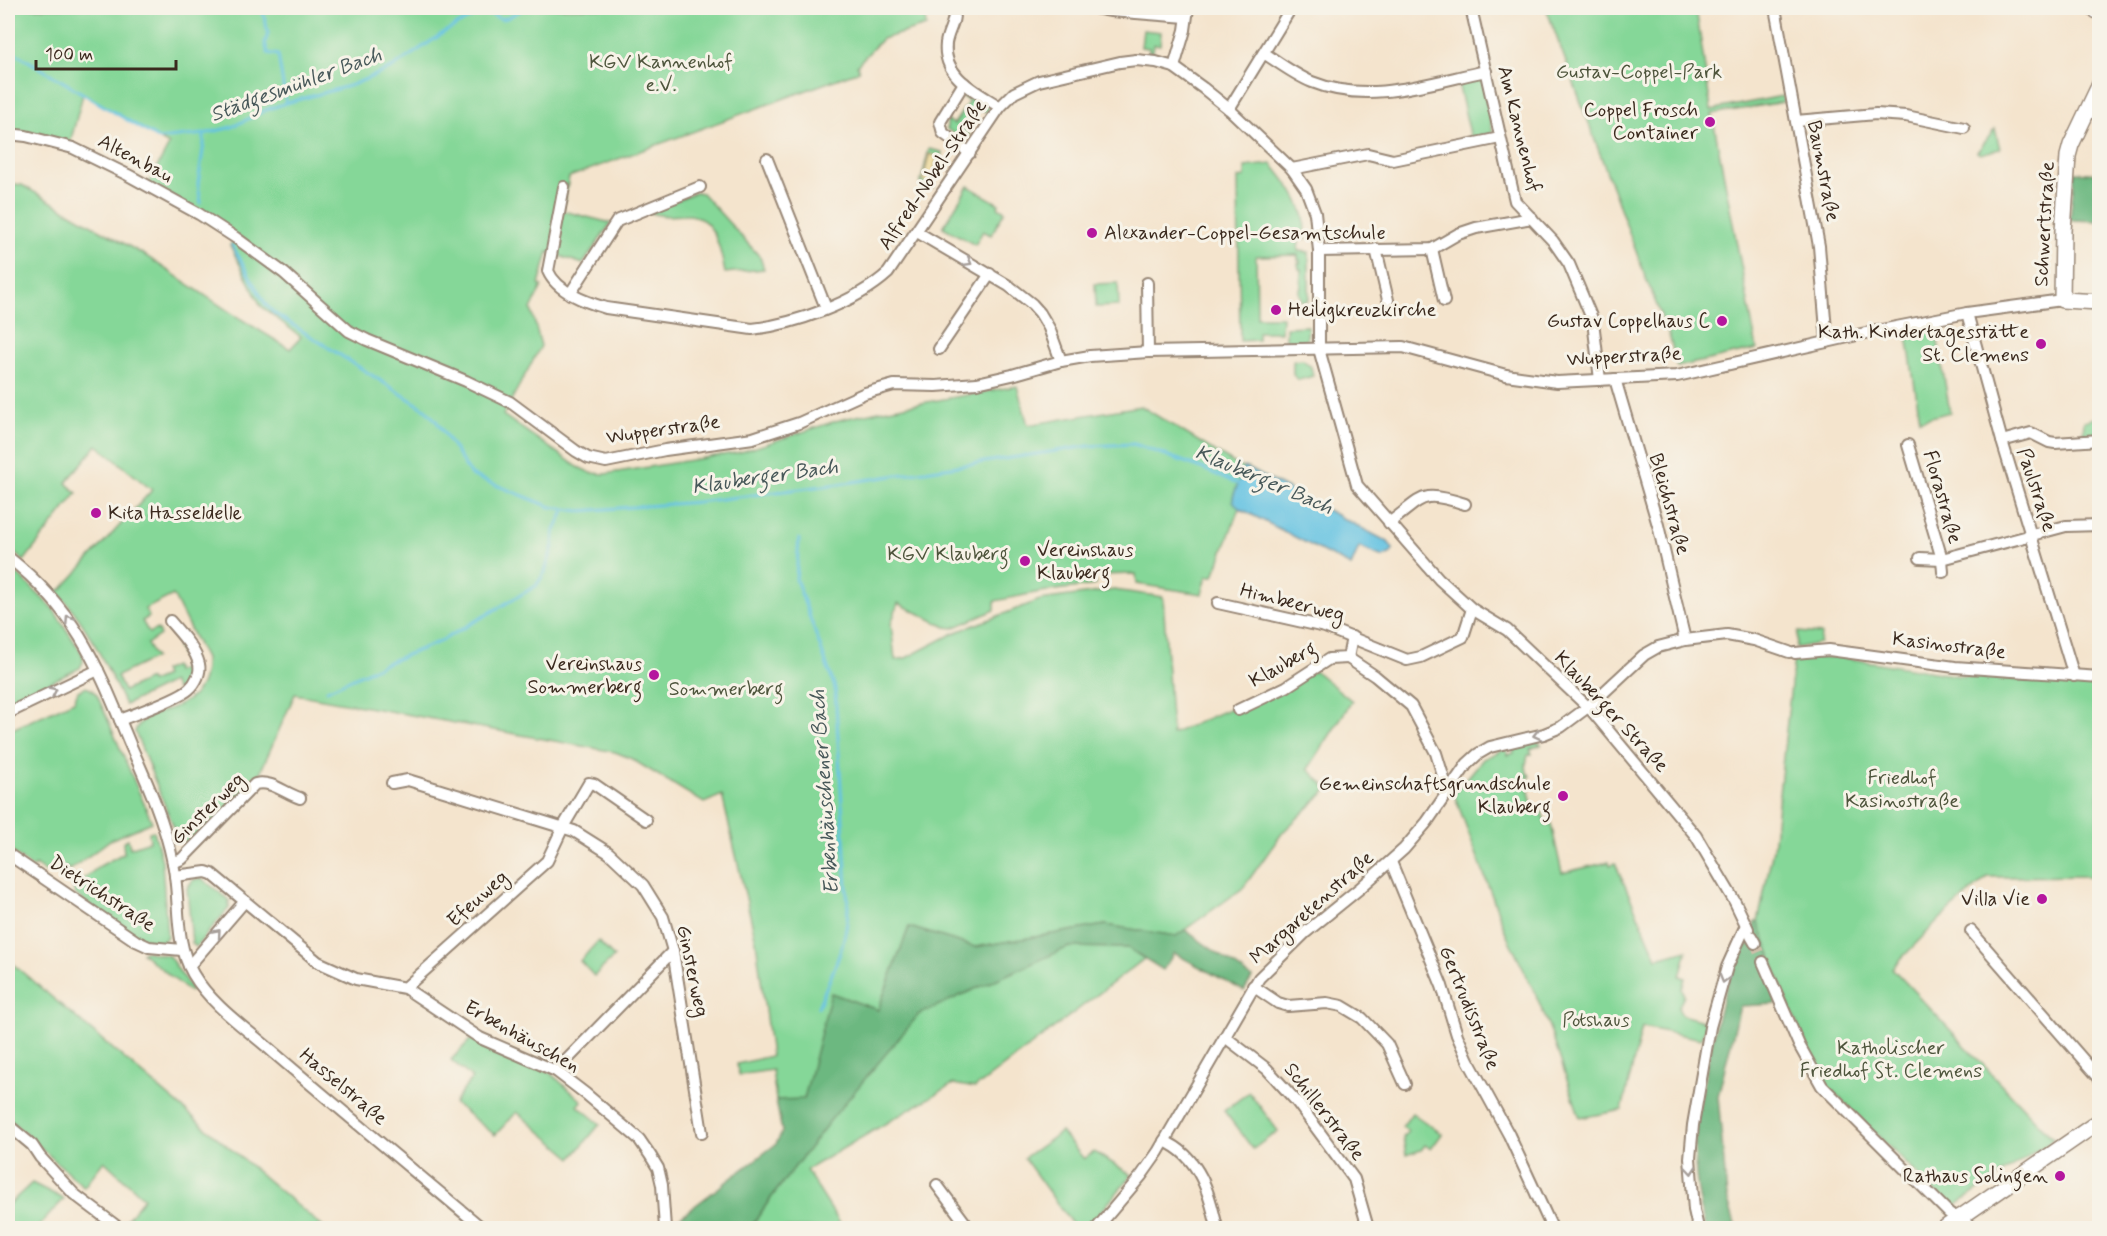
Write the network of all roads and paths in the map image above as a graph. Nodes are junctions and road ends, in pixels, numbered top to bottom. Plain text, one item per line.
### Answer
1 (954, 8) edge
2 (1095, 8) edge
3 (1291, 8) edge
4 (1471, 8) edge
5 (1775, 8) edge
6 (2093, 8) edge
7 (1187, 12) edge
8 (2100, 13) edge
9 (1264, 53) junction
10 (1174, 68) junction
11 (1486, 71) junction
12 (964, 83) junction
13 (2100, 84) edge
14 (1000, 107) junction
15 (1229, 109) junction
16 (1796, 121) junction
17 (1964, 128) dead end
18 (8, 134) edge
19 (1500, 138) junction
20 (970, 153) junction
21 (767, 159) dead end
22 (1292, 169) junction
23 (564, 187) dead end
24 (700, 187) dead end
25 (1532, 218) junction
26 (917, 232) junction
27 (237, 238) joint
28 (1376, 249) junction
29 (1432, 249) junction
30 (1320, 251) junction
31 (990, 274) junction
32 (1147, 283) dead end
33 (570, 294) junction
34 (1388, 300) dead end
35 (2062, 300) junction
36 (1444, 301) dead end
37 (2100, 302) edge
38 (826, 308) junction
39 (1967, 313) junction
40 (1827, 342) junction
41 (939, 349) dead end
42 (1319, 349) junction
43 (1148, 352) junction
44 (1061, 361) junction
45 (1616, 379) junction
46 (1600, 380) junction
47 (2100, 440) edge
48 (2002, 441) junction
49 (1908, 445) dead end
50 (1465, 504) dead end
51 (1389, 523) junction
52 (2100, 525) edge
53 (2032, 534) junction
54 (8, 557) edge
55 (1920, 558) dead end
56 (1942, 559) junction
57 (1943, 572) dead end
58 (1218, 603) dead end
59 (1472, 609) junction
60 (170, 621) dead end
61 (1352, 637) junction
62 (1685, 640) junction
63 (1348, 658) junction
64 (98, 670) junction
65 (2074, 676) junction
66 (2100, 677) edge
67 (1588, 707) junction
68 (1238, 710) dead end
69 (8, 713) edge
70 (120, 720) junction
71 (392, 783) dead end
72 (1448, 792) junction
73 (300, 798) dead end
74 (646, 820) dead end
75 (563, 827) junction
76 (8, 854) edge
77 (1391, 862) junction
78 (173, 863) junction
79 (175, 876) junction
80 (244, 901) junction
81 (1971, 931) dead end
82 (182, 950) junction
83 (673, 951) junction
84 (1763, 962) tunnel mouth
85 (189, 966) junction
86 (1256, 982) junction
87 (405, 988) junction
88 (1225, 1037) junction
89 (556, 1071) junction
90 (2100, 1079) edge
91 (1405, 1084) dead end
92 (2100, 1121) edge
93 (8, 1125) edge
94 (702, 1133) dead end
95 (1164, 1141) junction
96 (937, 1185) dead end
97 (1958, 1218) junction
98 (119, 1228) edge
99 (482, 1228) edge
100 (665, 1228) edge
101 (969, 1228) edge
102 (1097, 1228) edge
103 (1217, 1228) edge
104 (1368, 1228) edge
105 (1552, 1228) edge
106 (1698, 1228) edge
107 (1945, 1228) edge
108 (1970, 1228) edge

1 - 12 street
2 - 7 street
3 - 9 street
4 - 11 street, Am Kannenhof
5 - 16 street, Baumstraße
6 - 8 street
7 - 10 street
9 - 11 street
9 - 15 street
10 - 14 street, Alfred-Nobel-Straße
10 - 15 street, Alfred-Nobel-Straße
11 - 19 street, Am Kannenhof
12 - 14 street
12 - 20 street
13 - 35 street, Schwertstraße
14 - 20 street, Alfred-Nobel-Straße
15 - 22 street, Alfred-Nobel-Straße
16 - 17 street
16 - 40 street, Baumstraße
18 - 27 street, Altenbau
19 - 22 street
19 - 25 street, Am Kannenhof
20 - 26 street, Alfred-Nobel-Straße
21 - 38 street
22 - 30 street, Alfred-Nobel-Straße
23 - 33 street, Alfred-Nobel-Straße
24 - 33 street
25 - 29 street
25 - 46 street, Am Kannenhof
26 -> 31 street
26 - 38 street, Alfred-Nobel-Straße
27 - 44 street, Wupperstraße
28 - 29 street
28 - 30 street
28 - 34 street
29 - 36 street
30 - 42 street, Alfred-Nobel-Straße
31 - 41 street
31 - 44 street
32 - 43 street
33 - 38 street, Alfred-Nobel-Straße
35 - 37 street, Wupperstraße
35 - 39 street, Wupperstraße
39 - 40 street, Wupperstraße
39 - 48 street, Paulstraße
40 - 45 street, Wupperstraße
42 - 43 street, Wupperstraße
42 - 46 street, Wupperstraße
42 - 51 street, Klauberger Straße
43 - 44 street, Wupperstraße
45 - 46 street, Wupperstraße
45 - 62 street, Bleichstraße
47 - 48 street
48 - 53 street, Paulstraße
49 - 56 street, Florastraße
50 - 51 street
51 - 59 street, Klauberger Straße
52 - 53 street, Florastraße
53 - 56 street, Florastraße
53 - 65 street, Paulstraße
64 -> 54 street, Hasselstraße
55 - 56 street, Florastraße
56 - 57 street, Florastraße
58 - 61 street, Himbeerweg
59 - 61 street, Himbeerweg
59 - 67 street, Klauberger Straße
60 - 70 street
61 - 63 street, Klauberg
62 - 65 street, Kasinostraße
62 - 67 street, Kasinostraße
63 - 68 street, Klauberg
63 - 72 street, Klauberg
69 -> 64 street
64 - 70 street, Hasselstraße
65 - 66 street, Kasinostraße
67 -> 72 street, Margaretenstraße
67 -> 106 street, Klauberger Straße
70 - 78 street, Hasselstraße
71 - 75 street, Ginsterweg
72 - 77 street, Margaretenstraße
73 - 78 street, Ginsterweg
74 - 75 street
75 - 83 street, Ginsterweg
75 - 87 street, Efeuweg
76 - 82 street, Dietrichstraße
77 - 86 street, Margaretenstraße
77 - 105 street, Gertrudisstraße
78 - 79 street, Hasselstraße
79 - 80 street, Erbenhäuschen
79 - 82 street, Hasselstraße
85 -> 80 street
80 - 87 street, Erbenhäuschen
81 - 90 street
82 - 85 street, Hasselstraße
83 - 89 street
83 - 94 street, Ginsterweg
84 - 97 street
85 - 99 street, Hasselstraße
86 - 88 street, Margaretenstraße
86 - 91 street
87 - 89 street, Erbenhäuschen
88 - 95 street, Margaretenstraße
88 - 104 street, Schillerstraße
89 - 100 street, Erbenhäuschen
92 - 97 street
93 - 98 street
95 - 102 street, Margaretenstraße
95 - 103 street
96 - 101 street
97 - 107 street
97 - 108 street

